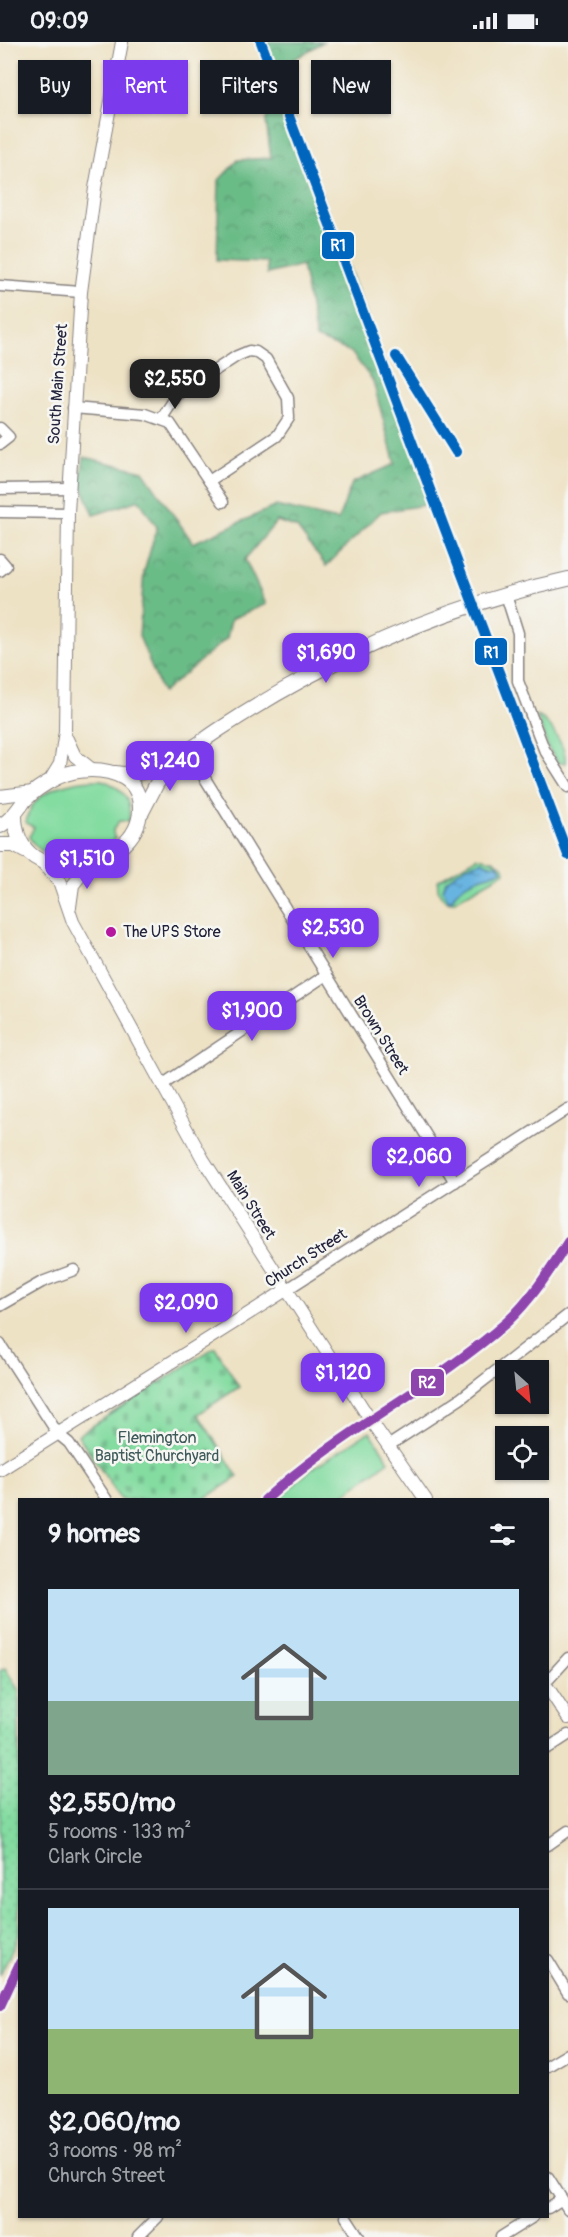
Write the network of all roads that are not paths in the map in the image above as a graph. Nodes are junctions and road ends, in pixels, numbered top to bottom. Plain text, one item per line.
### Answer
1 (122, 42) edge
2 (0, 286) edge
3 (81, 292) junction
4 (72, 408) junction
5 (162, 418) junction
6 (0, 428) edge
7 (0, 444) edge
8 (209, 481) junction
9 (69, 488) junction
10 (0, 489) edge
11 (223, 502) dead end
12 (0, 512) edge
13 (68, 513) junction
14 (0, 559) edge
15 (0, 571) edge
16 (568, 579) edge
17 (506, 594) junction
18 (65, 731) junction
19 (183, 754) junction
20 (94, 771) junction
21 (115, 773) junction
22 (49, 782) junction
23 (568, 787) edge
24 (33, 792) junction
25 (0, 798) edge
26 (16, 814) junction
27 (140, 817) junction
28 (0, 826) edge
29 (0, 845) edge
30 (27, 853) junction
31 (42, 861) junction
32 (91, 862) junction
33 (70, 914) junction
34 (326, 975) junction
35 (162, 1085) junction
36 (568, 1109) edge
37 (455, 1182) junction
38 (74, 1270) dead end
39 (286, 1290) junction
40 (0, 1306) edge
41 (568, 1315) edge
42 (0, 1344) edge
43 (58, 1434) junction
44 (388, 1446) junction
45 (0, 1470) edge
46 (106, 1498) edge
47 (425, 1498) edge
48 (568, 1658) edge
49 (549, 1679) edge
50 (549, 1690) edge
51 (568, 1718) edge
52 (568, 1735) edge
53 (549, 1747) edge
54 (568, 1832) edge
55 (549, 1844) edge
56 (549, 1962) edge
57 (568, 1993) edge
58 (568, 2054) edge
59 (549, 2065) edge
60 (549, 2179) edge
61 (565, 2204) edge
62 (549, 2208) edge
63 (157, 2218) edge
64 (347, 2218) edge
65 (531, 2218) edge
66 (138, 2237) edge
67 (359, 2237) edge
68 (501, 2237) edge

1 - 3 street, South Main Street
2 - 3 street
3 - 4 street, South Main Street
4 - 5 street
4 - 9 street, South Main Street
5 - 8 street
5 - 8 street
6 - 7 street
8 - 11 street
9 - 10 street
9 - 13 street, South Main Street
12 - 13 street
13 - 18 street, South Main Street
14 - 15 street
16 - 17 main road
17 - 19 main road
17 - 23 street
18 - 20 street, South Main Street
18 - 22 street, South Main Street
19 - 21 main road
19 - 27 main road
19 - 34 street, Brown Street
20 - 21 main road
20 - 22 main road
21 - 27 main road
22 - 24 main road
24 - 25 street
24 - 26 main road
25 - 26 street
26 - 28 main road
26 - 30 main road
27 - 32 main road
29 - 30 main road
30 - 31 main road
31 - 32 main road
31 - 33 street, Main Street
32 - 33 street
33 - 35 street, Main Street
34 - 35 street
34 - 37 street, Brown Street
35 - 39 street, Main Street
36 - 37 street, Church Street
37 - 39 street, Church Street
38 - 40 street
39 - 43 street, Church Street
39 - 44 street, Main Street
41 - 44 street
42 - 43 street
43 - 45 street, Church Street
43 - 46 street
44 - 47 street, Main Street
48 - 49 street
50 - 51 street
52 - 53 street
54 - 55 street
56 - 57 street
58 - 59 street
60 - 61 street
61 - 62 street
63 - 66 street
64 - 67 street
65 - 68 street

